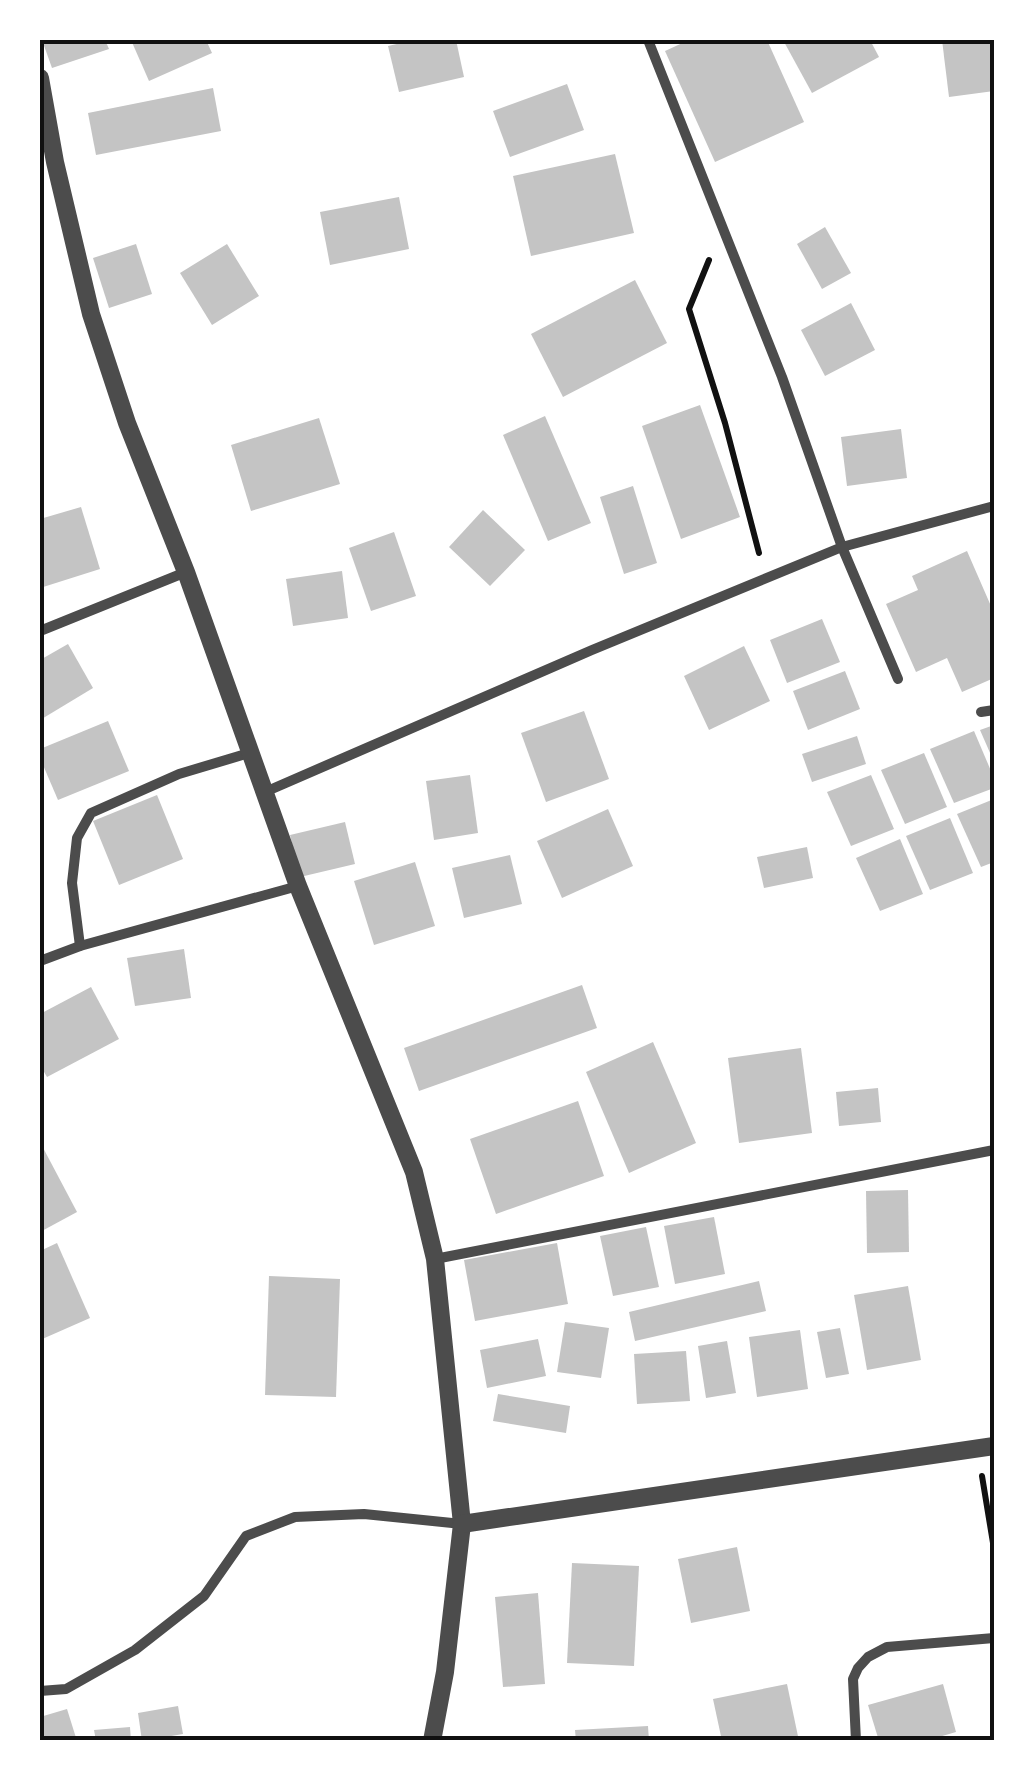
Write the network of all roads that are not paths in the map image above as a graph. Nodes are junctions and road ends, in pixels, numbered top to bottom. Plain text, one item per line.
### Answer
1 (648, 40) edge
2 (40, 78) edge
3 (994, 506) edge
4 (842, 547) junction
5 (186, 572) junction
6 (40, 631) edge
7 (898, 680) dead end
8 (994, 710) edge
9 (981, 712) dead end
10 (249, 752) junction
11 (265, 792) junction
12 (298, 886) junction
13 (80, 946) junction
14 (40, 961) edge
15 (994, 1150) edge
16 (436, 1259) junction
17 (986, 1447) edge
18 (462, 1524) junction
19 (994, 1638) edge
20 (40, 1692) edge
21 (432, 1741) edge
22 (856, 1741) edge

1 - 4 street
2 - 5 street
3 - 4 street
4 - 7 street
4 - 11 street
5 - 6 street
5 - 10 street
8 - 9 street
10 - 11 street
10 - 13 street
11 - 12 street
12 - 13 street
12 - 16 street
13 - 14 street
15 - 16 street
16 - 18 street
17 - 18 street
18 - 20 street
18 - 21 street
19 - 22 street

